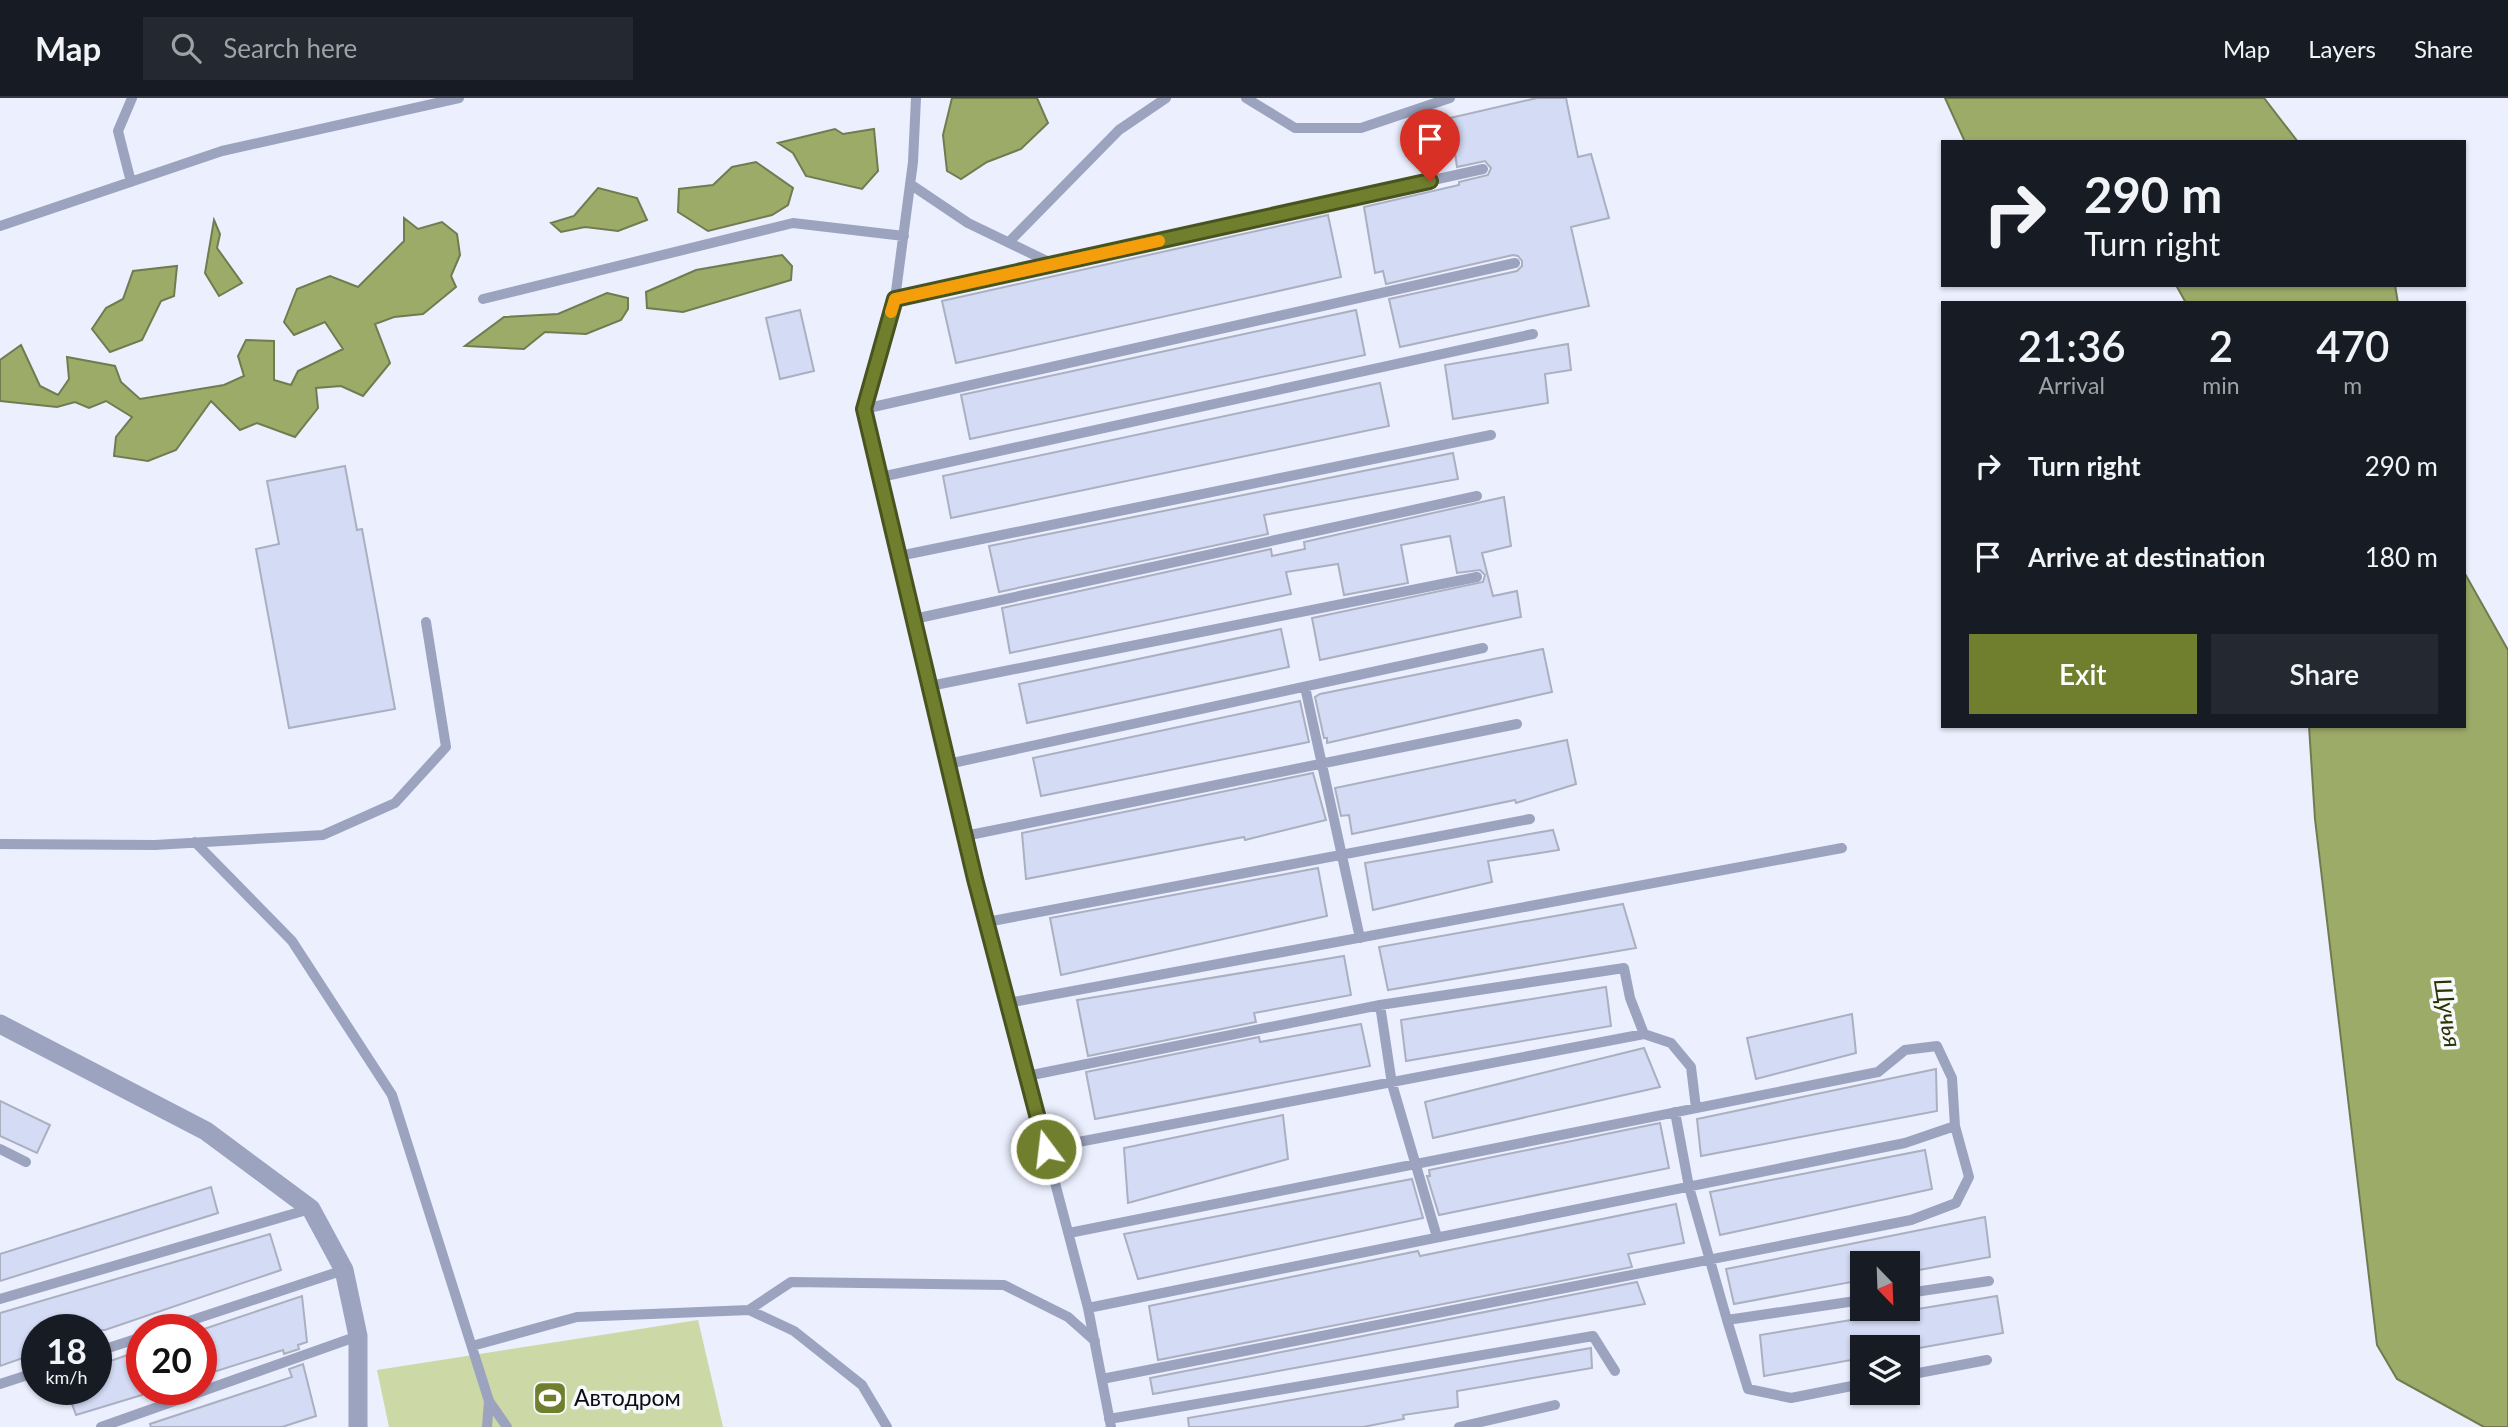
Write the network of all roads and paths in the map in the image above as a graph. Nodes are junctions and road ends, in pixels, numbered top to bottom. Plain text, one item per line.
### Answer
1 (132, 98) edge
2 (458, 98) edge
3 (916, 98) edge
4 (1166, 98) edge
5 (1245, 98) edge
6 (1450, 98) edge
7 (1483, 169) dead end
8 (131, 182) junction
9 (910, 184) junction
10 (0, 226) edge
11 (904, 236) junction
12 (1009, 242) junction
13 (1515, 263) dead end
14 (1054, 264) junction
15 (483, 299) dead end
16 (895, 299) junction
17 (1533, 334) dead end
18 (864, 409) junction
19 (1491, 435) dead end
20 (881, 477) junction
21 (1477, 496) dead end
22 (899, 556) junction
23 (1477, 577) dead end
24 (914, 619) junction
25 (426, 622) dead end
26 (1483, 648) dead end
27 (930, 686) junction
28 (1305, 687) junction
29 (1517, 724) dead end
30 (1323, 763) junction
31 (948, 764) junction
32 (1530, 819) dead end
33 (965, 835) junction
34 (195, 842) junction
35 (0, 844) edge
36 (1842, 848) dead end
37 (1341, 855) junction
38 (987, 922) junction
39 (1360, 938) junction
40 (1008, 1003) junction
41 (1380, 1005) junction
42 (0, 1024) edge
43 (1644, 1034) junction
44 (1027, 1076) junction
45 (1392, 1084) junction
46 (1696, 1108) junction
47 (1675, 1112) junction
48 (1955, 1126) junction
49 (1046, 1149) junction
50 (0, 1150) edge
51 (26, 1162) dead end
52 (1416, 1164) junction
53 (1689, 1187) junction
54 (311, 1209) junction
55 (1069, 1233) junction
56 (1437, 1237) junction
57 (1710, 1260) junction
58 (344, 1270) junction
59 (1989, 1281) dead end
60 (1920, 1291) edge
61 (0, 1299) edge
62 (1850, 1302) edge
63 (1088, 1308) junction
64 (749, 1310) junction
65 (211, 1314) edge
66 (1727, 1320) junction
67 (358, 1336) junction
68 (1095, 1341) junction
69 (472, 1346) junction
70 (1987, 1360) dead end
71 (1615, 1371) dead end
72 (1920, 1373) edge
73 (21, 1377) edge
74 (1102, 1379) junction
75 (0, 1384) edge
76 (1850, 1386) edge
77 (489, 1401) junction
78 (1555, 1405) dead end
79 (1110, 1423) edge
80 (354, 1426) edge
81 (101, 1427) edge
82 (487, 1427) edge
83 (507, 1427) edge
84 (887, 1427) edge
85 (1459, 1427) edge

1 - 8 lane
2 - 8 lane
3 - 9 lane
4 - 12 lane
5 - 6 lane
7 - 14 lane
8 - 10 lane
9 - 11 lane
9 - 12 lane
11 - 15 lane
11 - 16 lane
12 - 14 lane
13 - 18 lane
14 - 16 lane
16 - 18 lane
17 - 20 lane
18 - 20 lane
19 - 22 lane
20 - 22 lane
21 - 24 lane
22 - 24 lane
23 - 27 lane
24 - 27 lane
25 - 34 lane
26 - 28 lane
27 - 31 lane
28 - 30 lane
28 - 31 lane
29 - 30 lane
30 - 33 lane
30 - 37 lane
31 - 33 lane
32 - 37 lane
33 - 38 lane
34 - 35 lane
34 - 69 lane
36 - 39 lane
37 - 38 lane
37 - 39 lane
38 - 40 lane
39 - 40 lane
40 - 44 lane
41 - 43 lane
41 - 44 lane
41 - 45 lane
42 - 54 street
43 - 45 lane
43 - 46 lane
44 - 49 lane
45 - 49 lane
45 - 52 lane
46 - 47 lane
46 - 48 lane
47 - 52 lane
47 - 53 lane
48 - 53 lane
48 - 57 lane
49 - 55 lane
50 - 51 lane
52 - 55 lane
52 - 56 lane
53 - 56 lane
53 - 57 lane
54 - 58 street
54 - 61 lane
55 - 63 lane
56 - 63 lane
57 - 66 lane
57 - 74 lane
58 - 65 lane
58 - 67 street
59 - 60 lane
62 - 66 lane
63 - 68 lane
64 - 68 lane
64 - 69 lane
64 - 84 lane
66 - 76 lane
67 - 80 street
67 - 81 lane
68 - 74 lane
69 - 77 lane
70 - 72 lane
71 - 79 lane
73 - 75 lane
74 - 79 lane
77 - 82 lane
77 - 83 lane
78 - 85 lane

